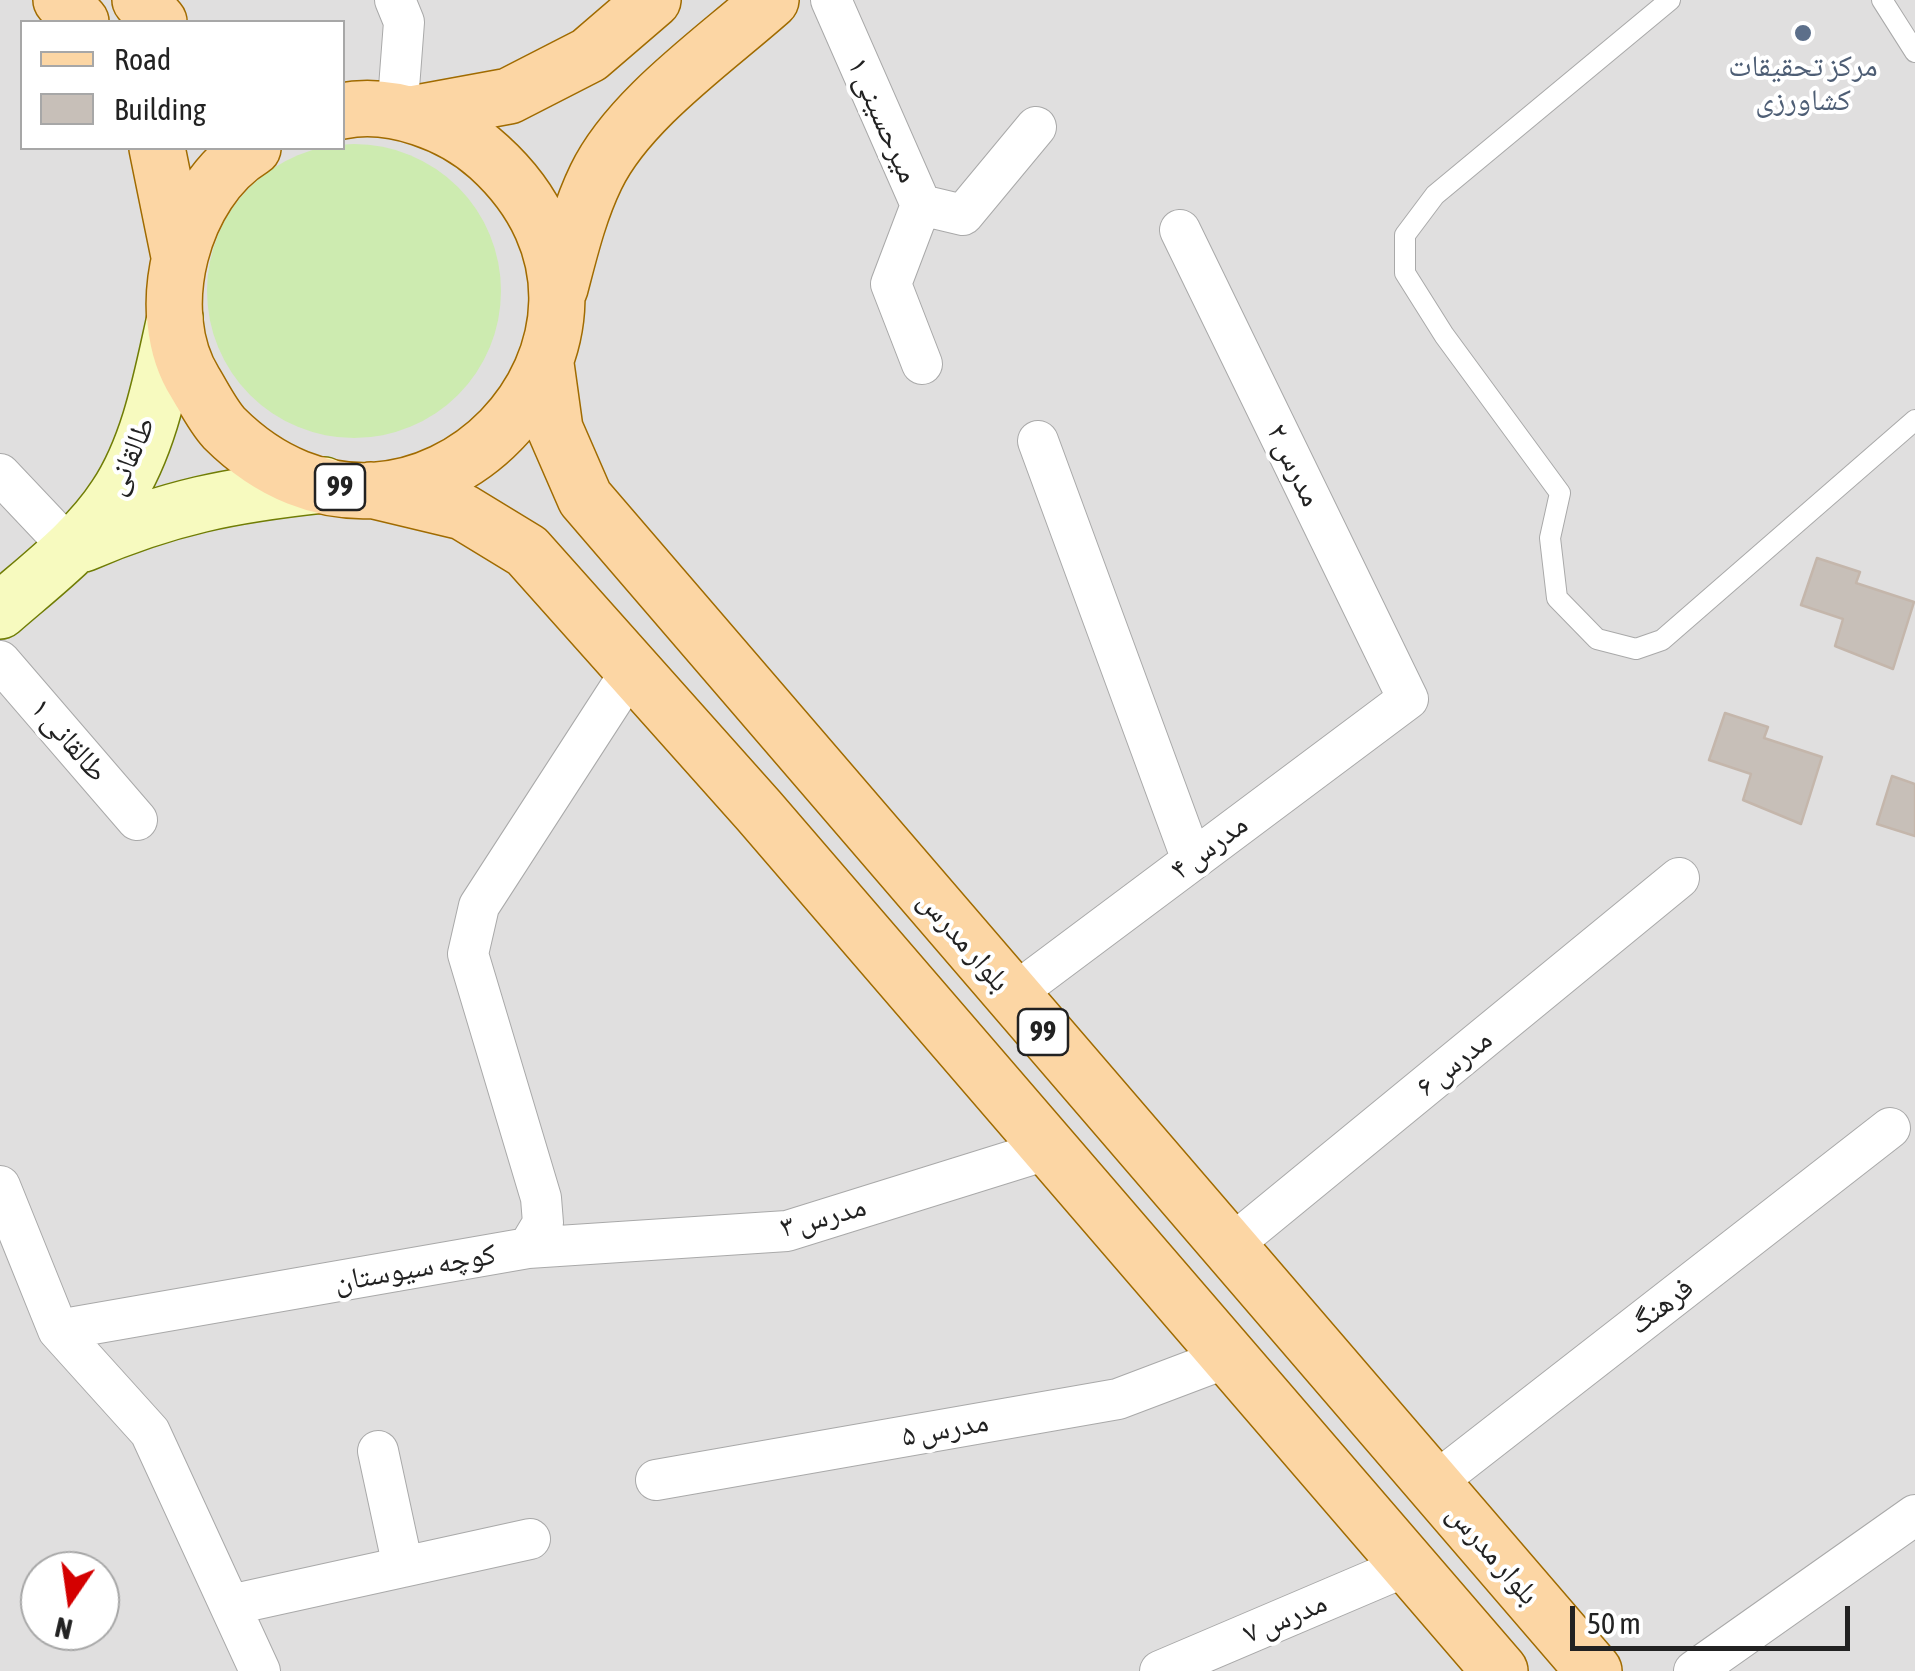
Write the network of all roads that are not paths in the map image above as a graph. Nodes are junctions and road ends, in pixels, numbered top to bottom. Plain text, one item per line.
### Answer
1 (61, 0) edge
2 (140, 0) edge
3 (395, 0) edge
4 (653, 0) edge
5 (771, 0) edge
6 (831, 0) edge
7 (1670, 0) edge
8 (1882, 0) edge
9 (79, 20) edge
10 (157, 20) edge
11 (1915, 52) edge
12 (368, 111) edge
13 (1036, 127) dead end
14 (157, 150) edge
15 (249, 150) edge
16 (921, 205) junction
17 (1180, 230) dead end
18 (180, 256) junction
19 (557, 301) junction
20 (175, 318) junction
21 (546, 364) junction
22 (922, 364) dead end
23 (1915, 420) edge
24 (1038, 441) dead end
25 (0, 474) edge
26 (347, 488) junction
27 (71, 549) junction
28 (0, 611) edge
29 (0, 660) edge
30 (633, 668) junction
31 (1408, 700) joint
32 (824, 778) junction
33 (137, 820) dead end
34 (770, 824) junction
35 (1192, 860) junction
36 (1679, 878) dead end
37 (1012, 996) junction
38 (1890, 1128) dead end
39 (1050, 1150) junction
40 (0, 1186) edge
41 (528, 1248) junction
42 (1229, 1248) junction
43 (58, 1330) junction
44 (1229, 1358) junction
45 (378, 1450) dead end
46 (656, 1480) dead end
47 (1433, 1484) junction
48 (1915, 1516) edge
49 (530, 1538) dead end
50 (1409, 1565) junction
51 (403, 1567) junction
52 (230, 1606) junction
53 (260, 1671) edge
54 (1160, 1671) edge
55 (1500, 1671) edge
56 (1594, 1671) edge
57 (1694, 1671) edge

1 - 9 main road
2 - 10 main road
3 - 12 street
4 - 12 main road
5 - 19 main road, 99
6 - 16 street, میرحسینی ۱
7 - 23 lane
8 - 11 lane
12 - 19 main road, 99
13 - 16 street, میرحسینی ۱
14 - 18 main road
15 - 18 main road, 99
16 - 22 street
17 - 31 street, مدرس ۲
18 - 20 main road, 99
19 - 21 main road, 99
20 - 26 main road, 99
20 - 27 main road, طالقانی
21 - 26 main road, 99
21 - 32 main road, بلوار مدرس / 99
24 - 35 street
25 - 27 street
26 - 27 main road
26 - 30 main road, 99
27 - 28 main road, طالقانی
29 - 33 street, طالقانی ۱
30 - 34 main road, 99
30 - 41 street, کوچه سیوستان
31 - 35 street, مدرس ۴
32 - 34 main road
32 - 37 main road, بلوار مدرس / 99
34 - 39 main road, 99
35 - 37 street, مدرس ۴
36 - 42 street, مدرس ۶
37 - 42 main road, بلوار مدرس / 99
38 - 47 street, فرهنگ
39 - 41 street, مدرس ۳
39 - 44 main road, 99
40 - 43 street
41 - 43 street, کوچه سیوستان
42 - 47 main road, بلوار مدرس / 99
43 - 52 street
44 - 46 street, مدرس ۵
44 - 50 main road, 99
45 - 51 street
47 - 56 main road, بلوار مدرس / 99
48 - 57 street
49 - 51 street
50 - 54 street, مدرس ۷
50 - 55 main road, 99
51 - 52 street
52 - 53 street

